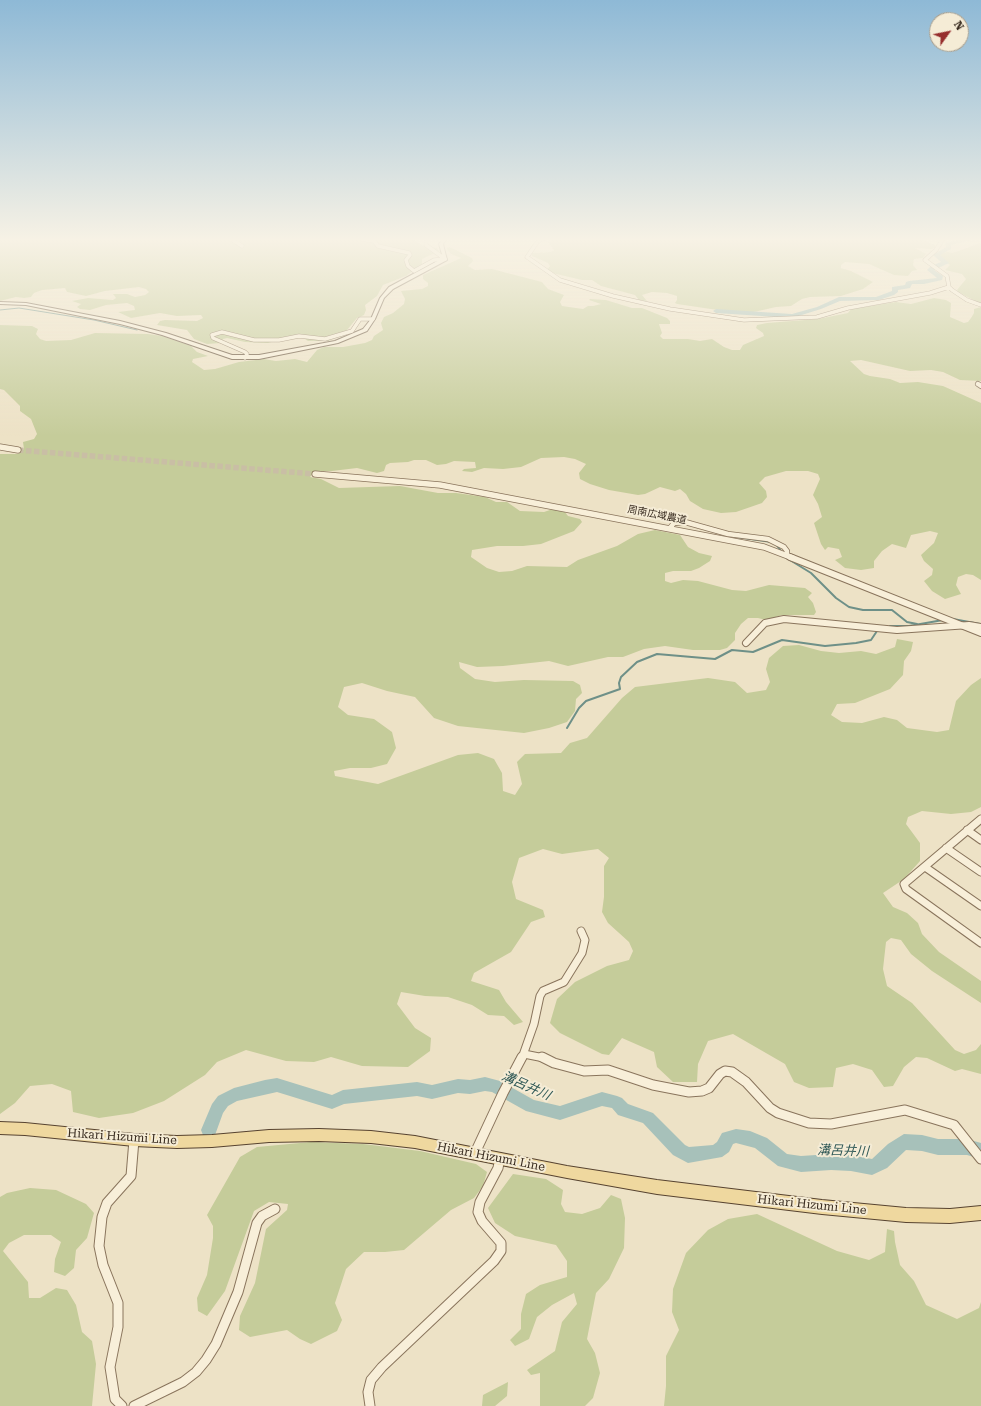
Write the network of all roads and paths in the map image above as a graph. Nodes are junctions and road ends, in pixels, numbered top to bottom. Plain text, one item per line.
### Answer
1 (29, 305) edge
2 (379, 305) edge
3 (651, 305) edge
4 (867, 305) edge
5 (373, 319) junction
6 (245, 358) junction
7 (0, 446) edge
8 (18, 450) tunnel mouth
9 (315, 474) tunnel mouth
10 (670, 528) junction
11 (787, 556) junction
12 (966, 626) junction
13 (981, 627) edge
14 (981, 633) edge
15 (746, 643) dead end
16 (981, 819) edge
17 (967, 830) junction
18 (981, 840) edge
19 (946, 848) junction
20 (925, 867) junction
21 (981, 872) edge
22 (981, 906) edge
23 (581, 931) dead end
24 (981, 943) edge
25 (524, 1054) junction
26 (0, 1128) edge
27 (134, 1140) junction
28 (475, 1153) junction
29 (500, 1158) junction
30 (981, 1159) edge
31 (275, 1210) dead end
32 (981, 1213) edge
33 (122, 1406) edge
34 (134, 1406) edge
35 (370, 1406) edge

1 - 6 main road
2 - 5 main road
3 - 4 street
5 - 6 main road
5 - 6 street
7 - 8 street
9 - 10 street, 周南広域農道
10 - 11 street, 周南広域農道
10 - 11 street
11 - 12 street, 周南広域農道
12 - 13 street
12 - 14 street, 周南広域農道
12 - 15 street
16 - 17 street
17 - 18 street
17 - 19 street
19 - 20 street
19 - 21 street
20 - 22 street
20 - 24 street
23 - 25 street
25 - 28 street
25 - 30 street
26 - 27 main road, Hikari Hizumi Line
27 - 28 main road, Hikari Hizumi Line
27 - 33 street
28 - 29 main road, Hikari Hizumi Line
29 - 32 main road, Hikari Hizumi Line
29 - 35 street
31 - 34 street

